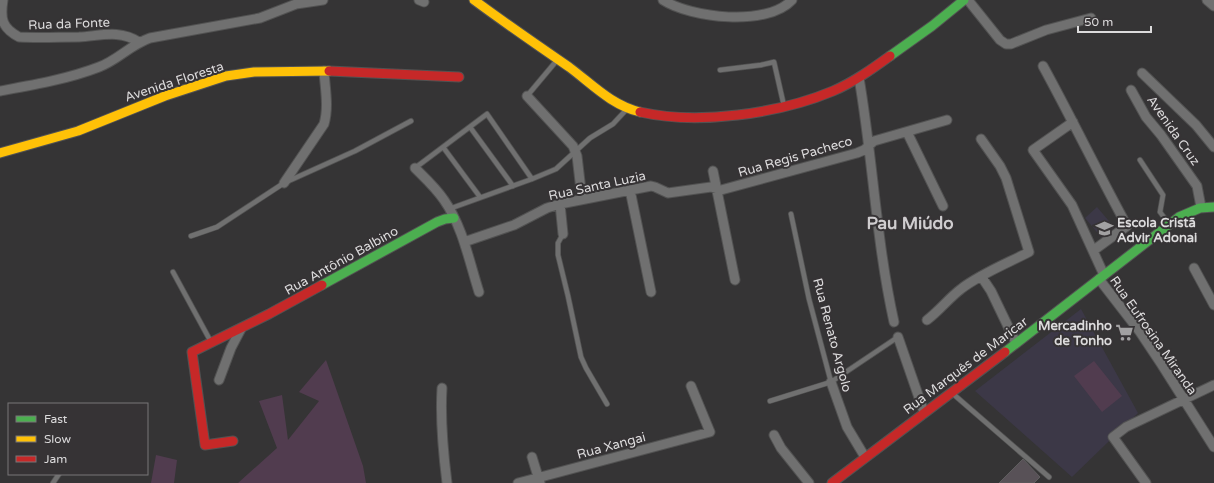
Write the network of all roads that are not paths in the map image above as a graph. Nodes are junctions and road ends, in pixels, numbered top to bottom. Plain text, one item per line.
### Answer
1 (3, 0) edge
2 (323, 0) edge
3 (663, 0) edge
4 (792, 0) edge
5 (964, 0) edge
6 (968, 0) edge
7 (1207, 0) edge
8 (478, 2) edge
9 (1214, 6) edge
10 (1091, 18) dead end
11 (139, 42) junction
12 (558, 59) junction
13 (1043, 66) dead end
14 (720, 70) dead end
15 (324, 71) junction
16 (1142, 73) dead end
17 (459, 76) dead end
18 (859, 78) junction
19 (1131, 90) dead end
20 (0, 91) edge
21 (527, 96) joint
22 (785, 107) junction
23 (627, 109) junction
24 (947, 120) dead end
25 (411, 121) dead end
26 (1073, 122) junction
27 (470, 127) junction
28 (907, 132) junction
29 (981, 139) dead end
30 (869, 145) junction
31 (443, 147) junction
32 (1214, 147) edge
33 (0, 152) edge
34 (576, 152) junction
35 (1140, 160) dead end
36 (415, 168) joint
37 (713, 171) dead end
38 (532, 179) junction
39 (284, 183) junction
40 (513, 186) junction
41 (716, 189) junction
42 (630, 190) junction
43 (480, 198) junction
44 (582, 199) junction
45 (560, 204) junction
46 (943, 206) dead end
47 (1202, 207) junction
48 (1214, 207) edge
49 (450, 208) junction
50 (791, 214) dead end
51 (454, 218) junction
52 (1169, 224) junction
53 (564, 234) joint
54 (191, 236) dead end
55 (464, 242) junction
56 (1094, 250) junction
57 (1194, 268) dead end
58 (173, 272) dead end
59 (981, 276) junction
60 (1102, 277) junction
61 (735, 280) dead end
62 (479, 292) dead end
63 (651, 292) dead end
64 (1214, 305) edge
65 (927, 320) dead end
66 (894, 322) dead end
67 (241, 329) junction
68 (898, 336) joint
69 (211, 343) junction
70 (1016, 343) junction
71 (219, 380) dead end
72 (831, 382) junction
73 (1214, 385) edge
74 (690, 386) dead end
75 (442, 388) dead end
76 (950, 392) junction
77 (1184, 399) junction
78 (770, 400) dead end
79 (607, 404) dead end
80 (924, 412) junction
81 (774, 434) dead end
82 (233, 441) dead end
83 (1214, 447) edge
84 (532, 457) dead end
85 (865, 457) junction
86 (1050, 477) dead end
87 (539, 480) edge
88 (838, 481) edge
89 (447, 483) edge
90 (518, 483) edge
91 (809, 483) edge
92 (1146, 483) edge

1 - 11 street, Rua da Fonte
2 - 11 street
3 - 4 street
5 - 18 street
6 - 10 street
7 - 9 street
8 - 12 street
11 - 20 street
12 - 21 lane
12 - 23 street
13 - 26 street
14 - 22 lane
15 - 17 street, Avenida Floresta
15 - 33 street, Avenida Floresta
15 - 39 street
16 - 32 street
18 - 22 street
18 - 30 street
19 - 47 street, Avenida Cruz
21 - 34 street
22 - 23 street
23 - 34 lane
24 - 28 street, Rua Regis Pacheco
25 - 39 lane
26 - 56 street
26 - 56 street, Rua Eufrosina Miranda
27 - 31 lane
27 - 38 lane
27 - 40 lane
28 - 30 street, Rua Regis Pacheco
28 - 46 street
29 - 59 street
30 - 41 street, Rua Regis Pacheco
30 - 66 street
31 - 36 lane
31 - 43 lane
34 - 38 lane
34 - 44 street
35 - 52 lane
36 - 49 street
37 - 41 street
38 - 40 lane
39 - 54 lane
40 - 43 lane
41 - 42 street, Rua Santa Luzia
41 - 61 street
42 - 44 street, Rua Santa Luzia
42 - 63 street
43 - 49 lane
44 - 45 street, Rua Santa Luzia
45 - 53 street
45 - 55 street, Rua Santa Luzia
47 - 48 street, Rua Marquês de Maricar
47 - 52 street, Rua Marquês de Maricar
49 - 51 street
50 - 72 lane, Rua Renato Argolo
51 - 55 street
51 - 67 street, Rua Antônio Balbino
52 - 60 street, Rua Marquês de Maricar
53 - 79 lane
55 - 62 street
56 - 60 street, Rua Eufrosina Miranda
57 - 64 street
58 - 69 lane
59 - 65 street
59 - 70 street
60 - 70 street, Rua Marquês de Maricar
60 - 77 street, Rua Eufrosina Miranda
67 - 69 street, Rua Antônio Balbino
67 - 71 street
68 - 72 lane
68 - 80 street
69 - 82 street, Rua Antônio Balbino
70 - 76 street, Rua Marquês de Maricar
72 - 78 lane
72 - 85 street, Rua Renato Argolo
73 - 77 street
74 - 87 street, Rua Xangai
75 - 89 street
76 - 80 street, Rua Marquês de Maricar
76 - 86 lane
77 - 83 street, Rua Eufrosina Miranda
77 - 92 street
80 - 85 street, Rua Marquês de Maricar
81 - 91 street
84 - 87 street
85 - 88 street, Rua Marquês de Maricar
87 - 90 street, Rua Xangai

